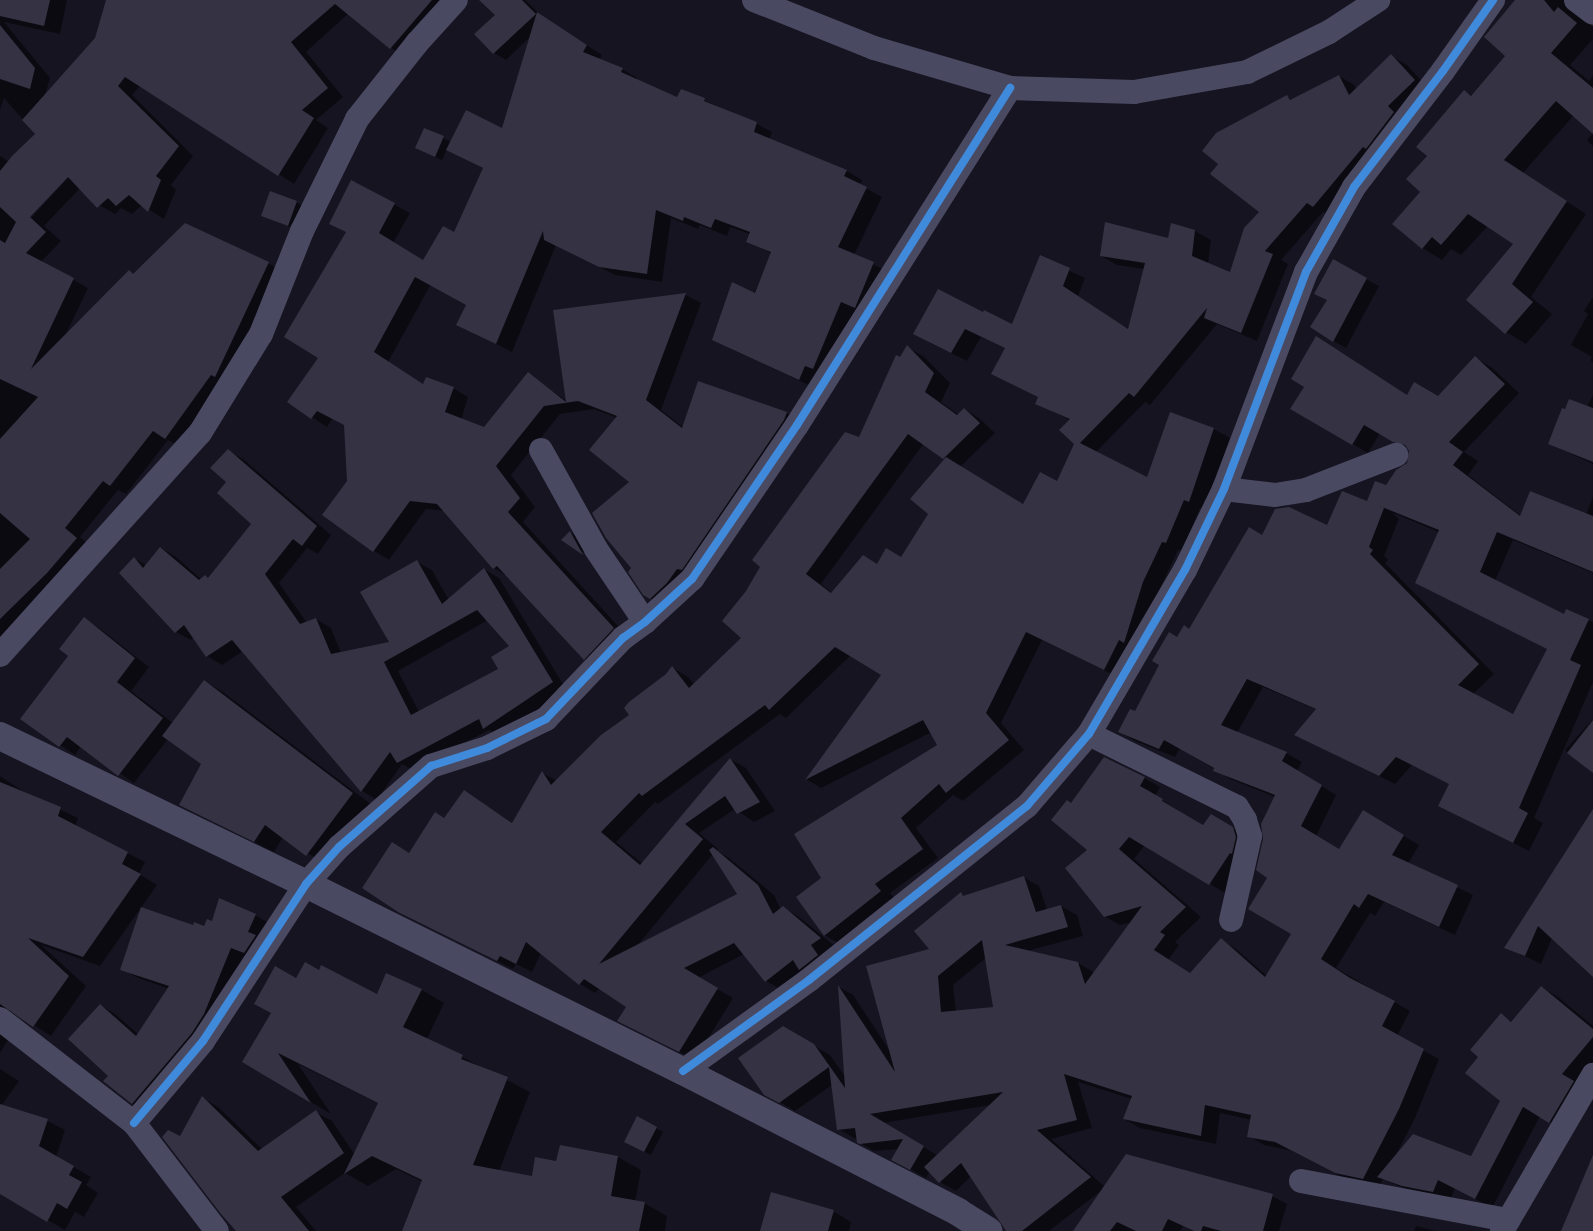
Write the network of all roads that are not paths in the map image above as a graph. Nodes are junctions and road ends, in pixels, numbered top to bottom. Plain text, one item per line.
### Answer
1 (456, 0) edge
2 (754, 0) edge
3 (1378, 0) edge
4 (1493, 0) edge
5 (1576, 0) edge
6 (1593, 13) edge
7 (1010, 88) junction
8 (541, 450) dead end
9 (1396, 455) dead end
10 (1224, 489) junction
11 (645, 622) junction
12 (0, 655) edge
13 (1089, 734) junction
14 (0, 736) edge
15 (306, 884) junction
16 (1231, 920) dead end
17 (0, 1019) edge
18 (682, 1072) junction
19 (1593, 1075) edge
20 (134, 1123) junction
21 (1301, 1181) dead end
22 (1505, 1225) edge
23 (217, 1231) edge
24 (988, 1231) edge

1 - 12 street
2 - 7 street
3 - 7 street
4 - 10 street
5 - 6 street
7 - 11 street
8 - 11 street
9 - 10 street
10 - 13 street
11 - 15 street
13 - 16 street
13 - 18 street
14 - 15 street
15 - 18 street
15 - 20 street
17 - 20 street
18 - 24 street
19 - 22 street
20 - 23 street
21 - 22 street

